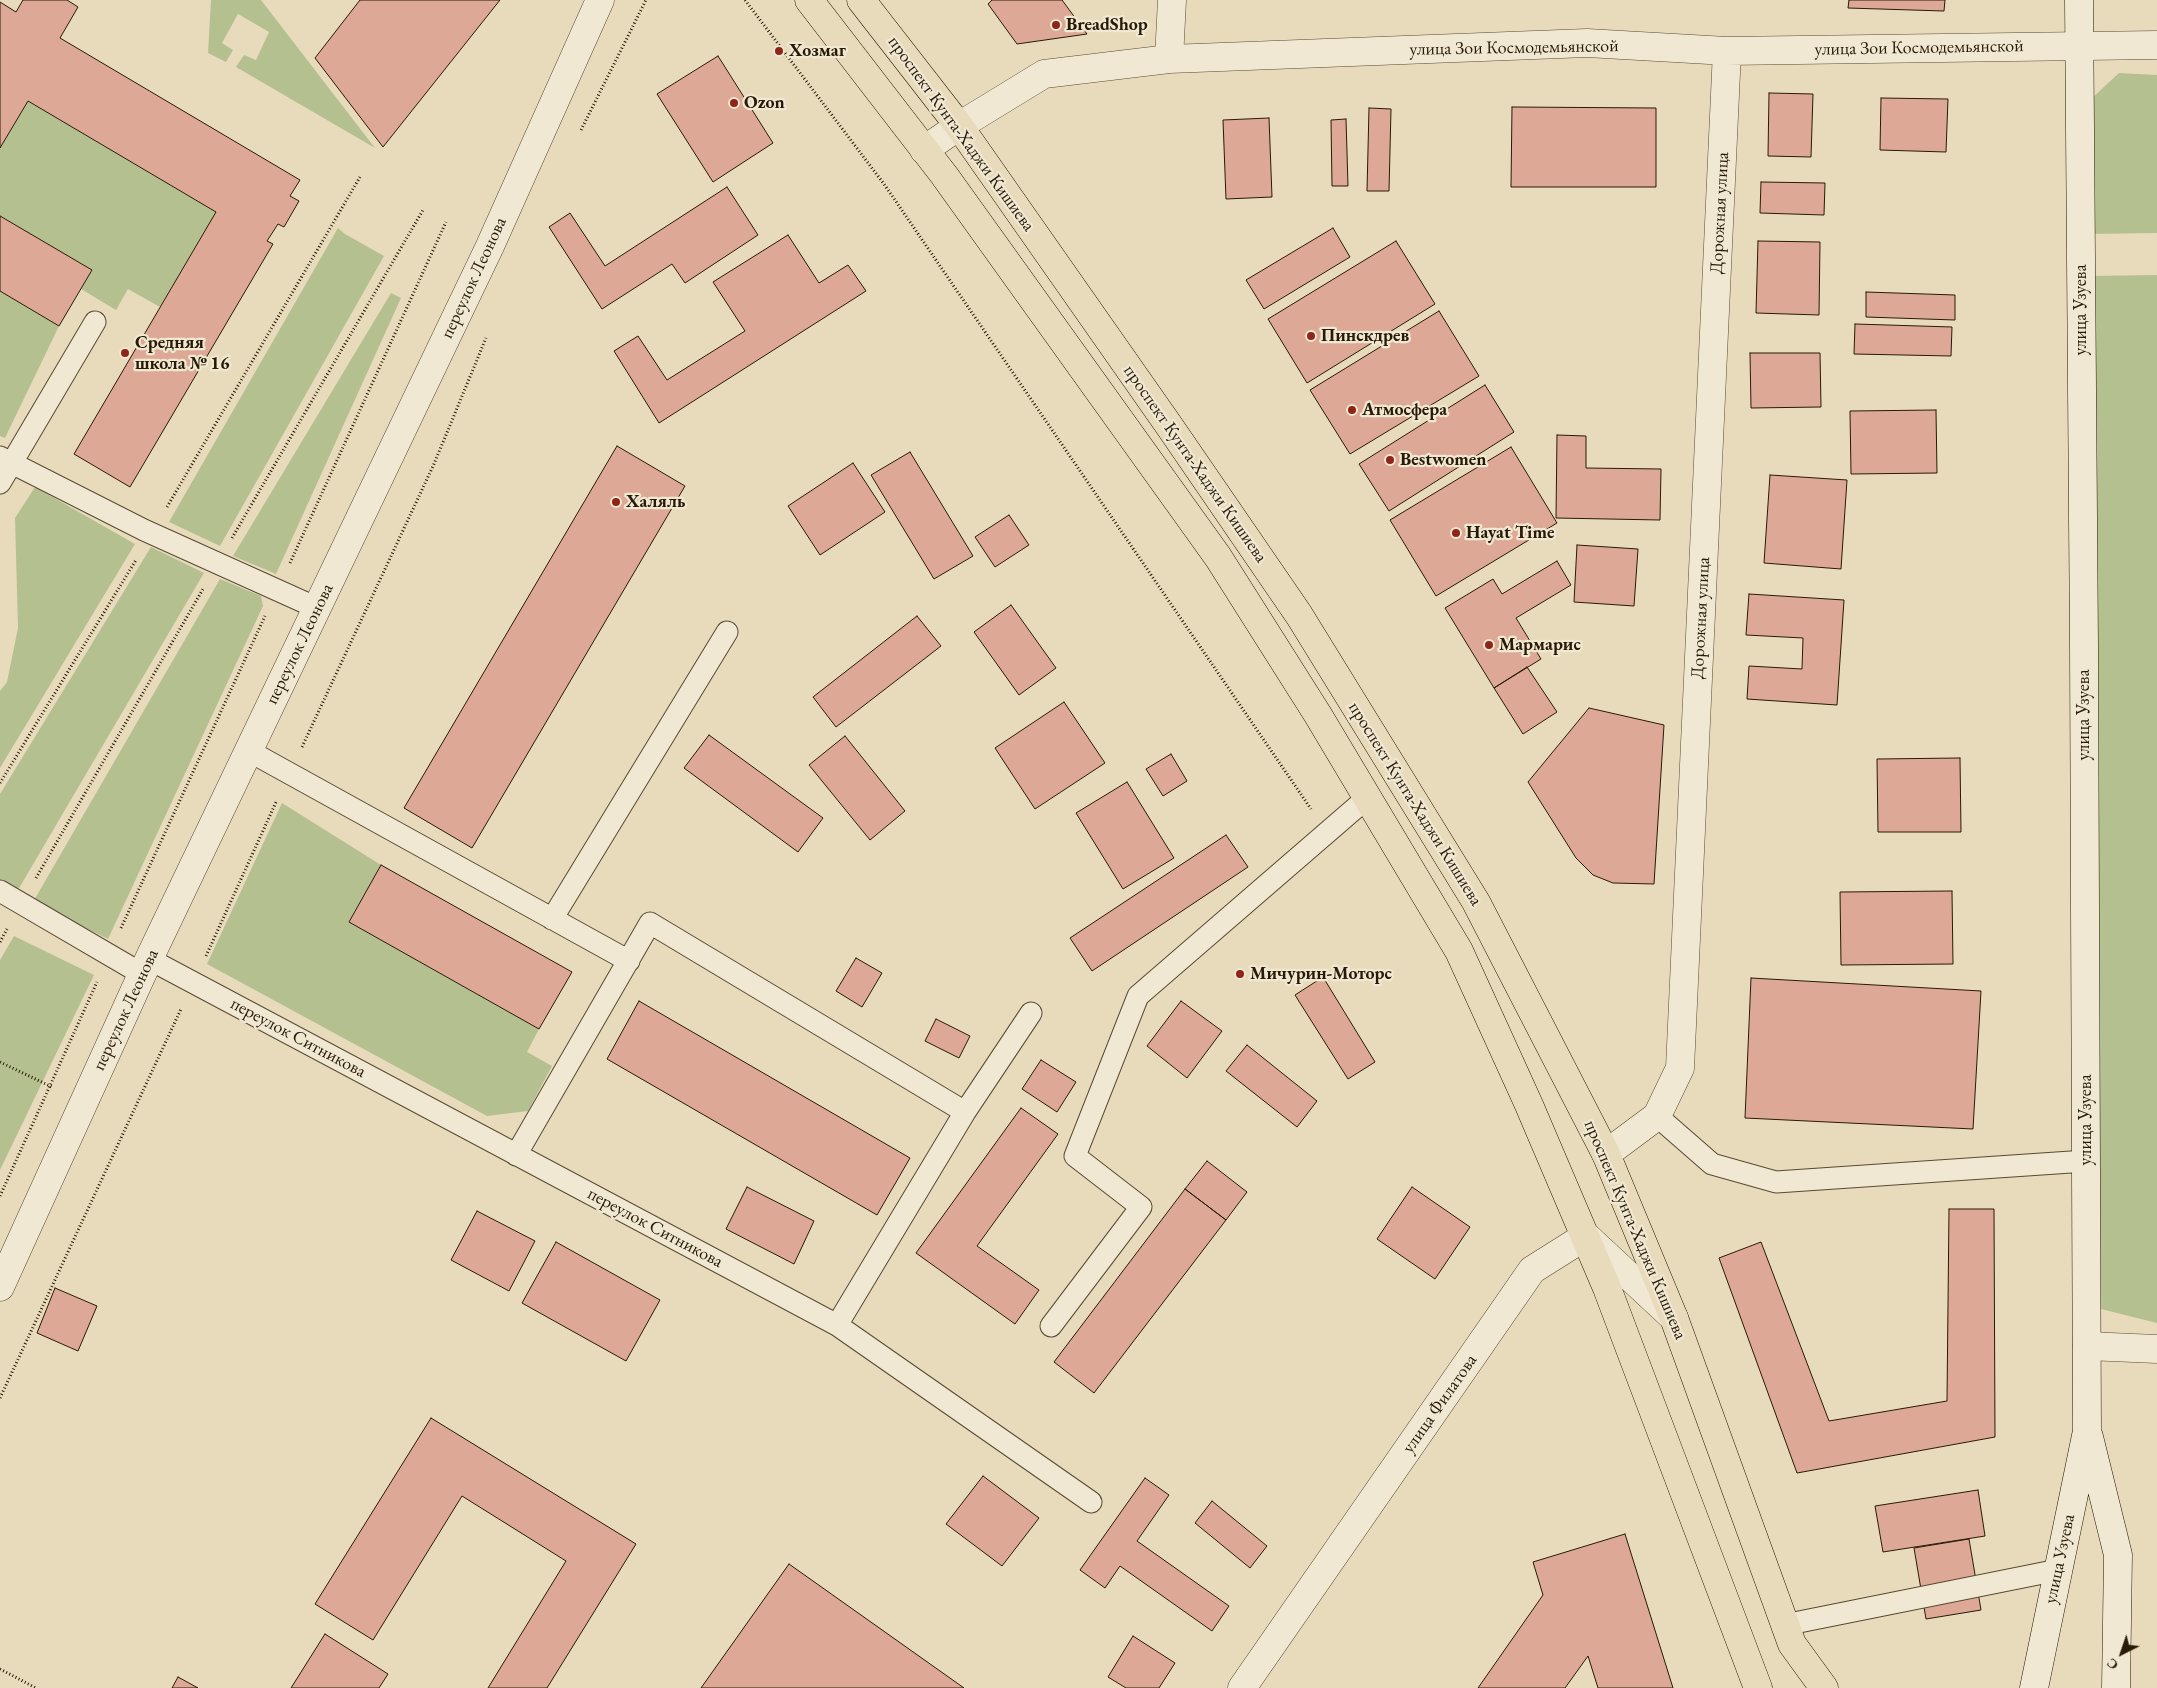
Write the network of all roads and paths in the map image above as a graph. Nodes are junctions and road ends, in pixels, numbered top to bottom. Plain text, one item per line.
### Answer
1 (600, 0) edge
2 (646, 0) edge
3 (745, 0) edge
4 (809, 0) edge
5 (861, 0) edge
6 (1172, 0) edge
7 (2078, 0) edge
8 (2157, 44) edge
9 (2079, 46) junction
10 (1727, 51) junction
11 (1169, 59) junction
12 (959, 126) junction
13 (581, 131) dead end
14 (924, 150) junction
15 (360, 177) dead end
16 (446, 222) dead end
17 (95, 322) dead end
18 (490, 329) dead end
19 (6, 461) edge
20 (0, 483) edge
21 (152, 533) junction
22 (277, 590) junction
23 (317, 608) junction
24 (727, 632) dead end
25 (249, 751) junction
26 (289, 773) junction
27 (0, 783) edge
28 (1366, 798) junction
29 (1327, 832) junction
30 (0, 891) edge
31 (552, 919) junction
32 (109, 955) junction
33 (628, 961) junction
34 (146, 967) junction
35 (193, 983) junction
36 (1031, 1013) dead end
37 (0, 1062) edge
38 (50, 1087) junction
39 (84, 1103) junction
40 (965, 1112) junction
41 (1657, 1116) junction
42 (516, 1154) junction
43 (1606, 1154) junction
44 (2086, 1161) junction
45 (0, 1196) edge
46 (1586, 1236) junction
47 (0, 1287) edge
48 (1674, 1318) junction
49 (836, 1325) junction
50 (1051, 1326) dead end
51 (2087, 1346) junction
52 (2157, 1349) edge
53 (0, 1398) edge
54 (2087, 1431) junction
55 (1091, 1502) dead end
56 (2058, 1570) junction
57 (1784, 1625) junction
58 (0, 1669) edge
59 (36, 1688) edge
60 (1242, 1688) edge
61 (1758, 1688) edge
62 (1824, 1688) edge
63 (2034, 1688) edge
64 (2116, 1688) edge

1 - 23 street, переулок Леонова
2 - 13 path
3 - 29 path
4 - 14 main road, проспект Кунта-Хаджи Кишиева
5 - 12 main road, проспект Кунта-Хаджи Кишиева
6 - 11 street
7 - 9 street, улица Узуева
8 - 9 street, улица Зои Космодемьянской
9 - 10 street, улица Зои Космодемьянской
9 - 44 street, улица Узуева
10 - 11 street, улица Зои Космодемьянской
10 - 41 street, Дорожная улица
11 - 12 street, улица Зои Космодемьянской
12 - 14 street, улица Зои Космодемьянской
12 - 43 main road, проспект Кунта-Хаджи Кишиева
14 - 28 main road, проспект Кунта-Хаджи Кишиева
15 - 21 path
16 - 22 path
17 - 19 lane
18 - 26 path
19 - 20 lane
19 - 21 lane
21 - 22 lane
21 - 27 path
22 - 23 lane
22 - 32 path
23 - 25 street, переулок Леонова
24 - 31 lane
25 - 26 lane
25 - 34 street, переулок Леонова
26 - 31 lane
26 - 35 path
28 - 29 lane
28 - 46 main road, проспект Кунта-Хаджи Кишиева
29 - 50 lane
30 - 32 lane, переулок Ситникова
31 - 33 lane
32 - 34 lane, переулок Ситникова
32 - 38 path
33 - 40 lane
33 - 42 lane
34 - 35 lane, переулок Ситникова
34 - 39 street, переулок Леонова
35 - 42 lane, переулок Ситникова
35 - 53 path
36 - 40 lane
37 - 38 path
38 - 39 path
38 - 45 path
39 - 47 street, переулок Леонова
40 - 49 lane
41 - 43 street, Дорожная улица
41 - 44 lane
42 - 49 lane, переулок Ситникова
43 - 48 main road, проспект Кунта-Хаджи Кишиева
44 - 51 street, улица Узуева
46 - 48 street
46 - 60 street, улица Филатова
46 - 61 main road, проспект Кунта-Хаджи Кишиева
48 - 57 main road, проспект Кунта-Хаджи Кишиева
49 - 55 lane, переулок Ситникова
51 - 52 street
51 - 54 street, улица Узуева
54 - 56 street, улица Узуева
54 - 64 street, улица Узуева
56 - 57 lane
56 - 63 street, улица Узуева
57 - 62 main road, проспект Кунта-Хаджи Кишиева
58 - 59 path

